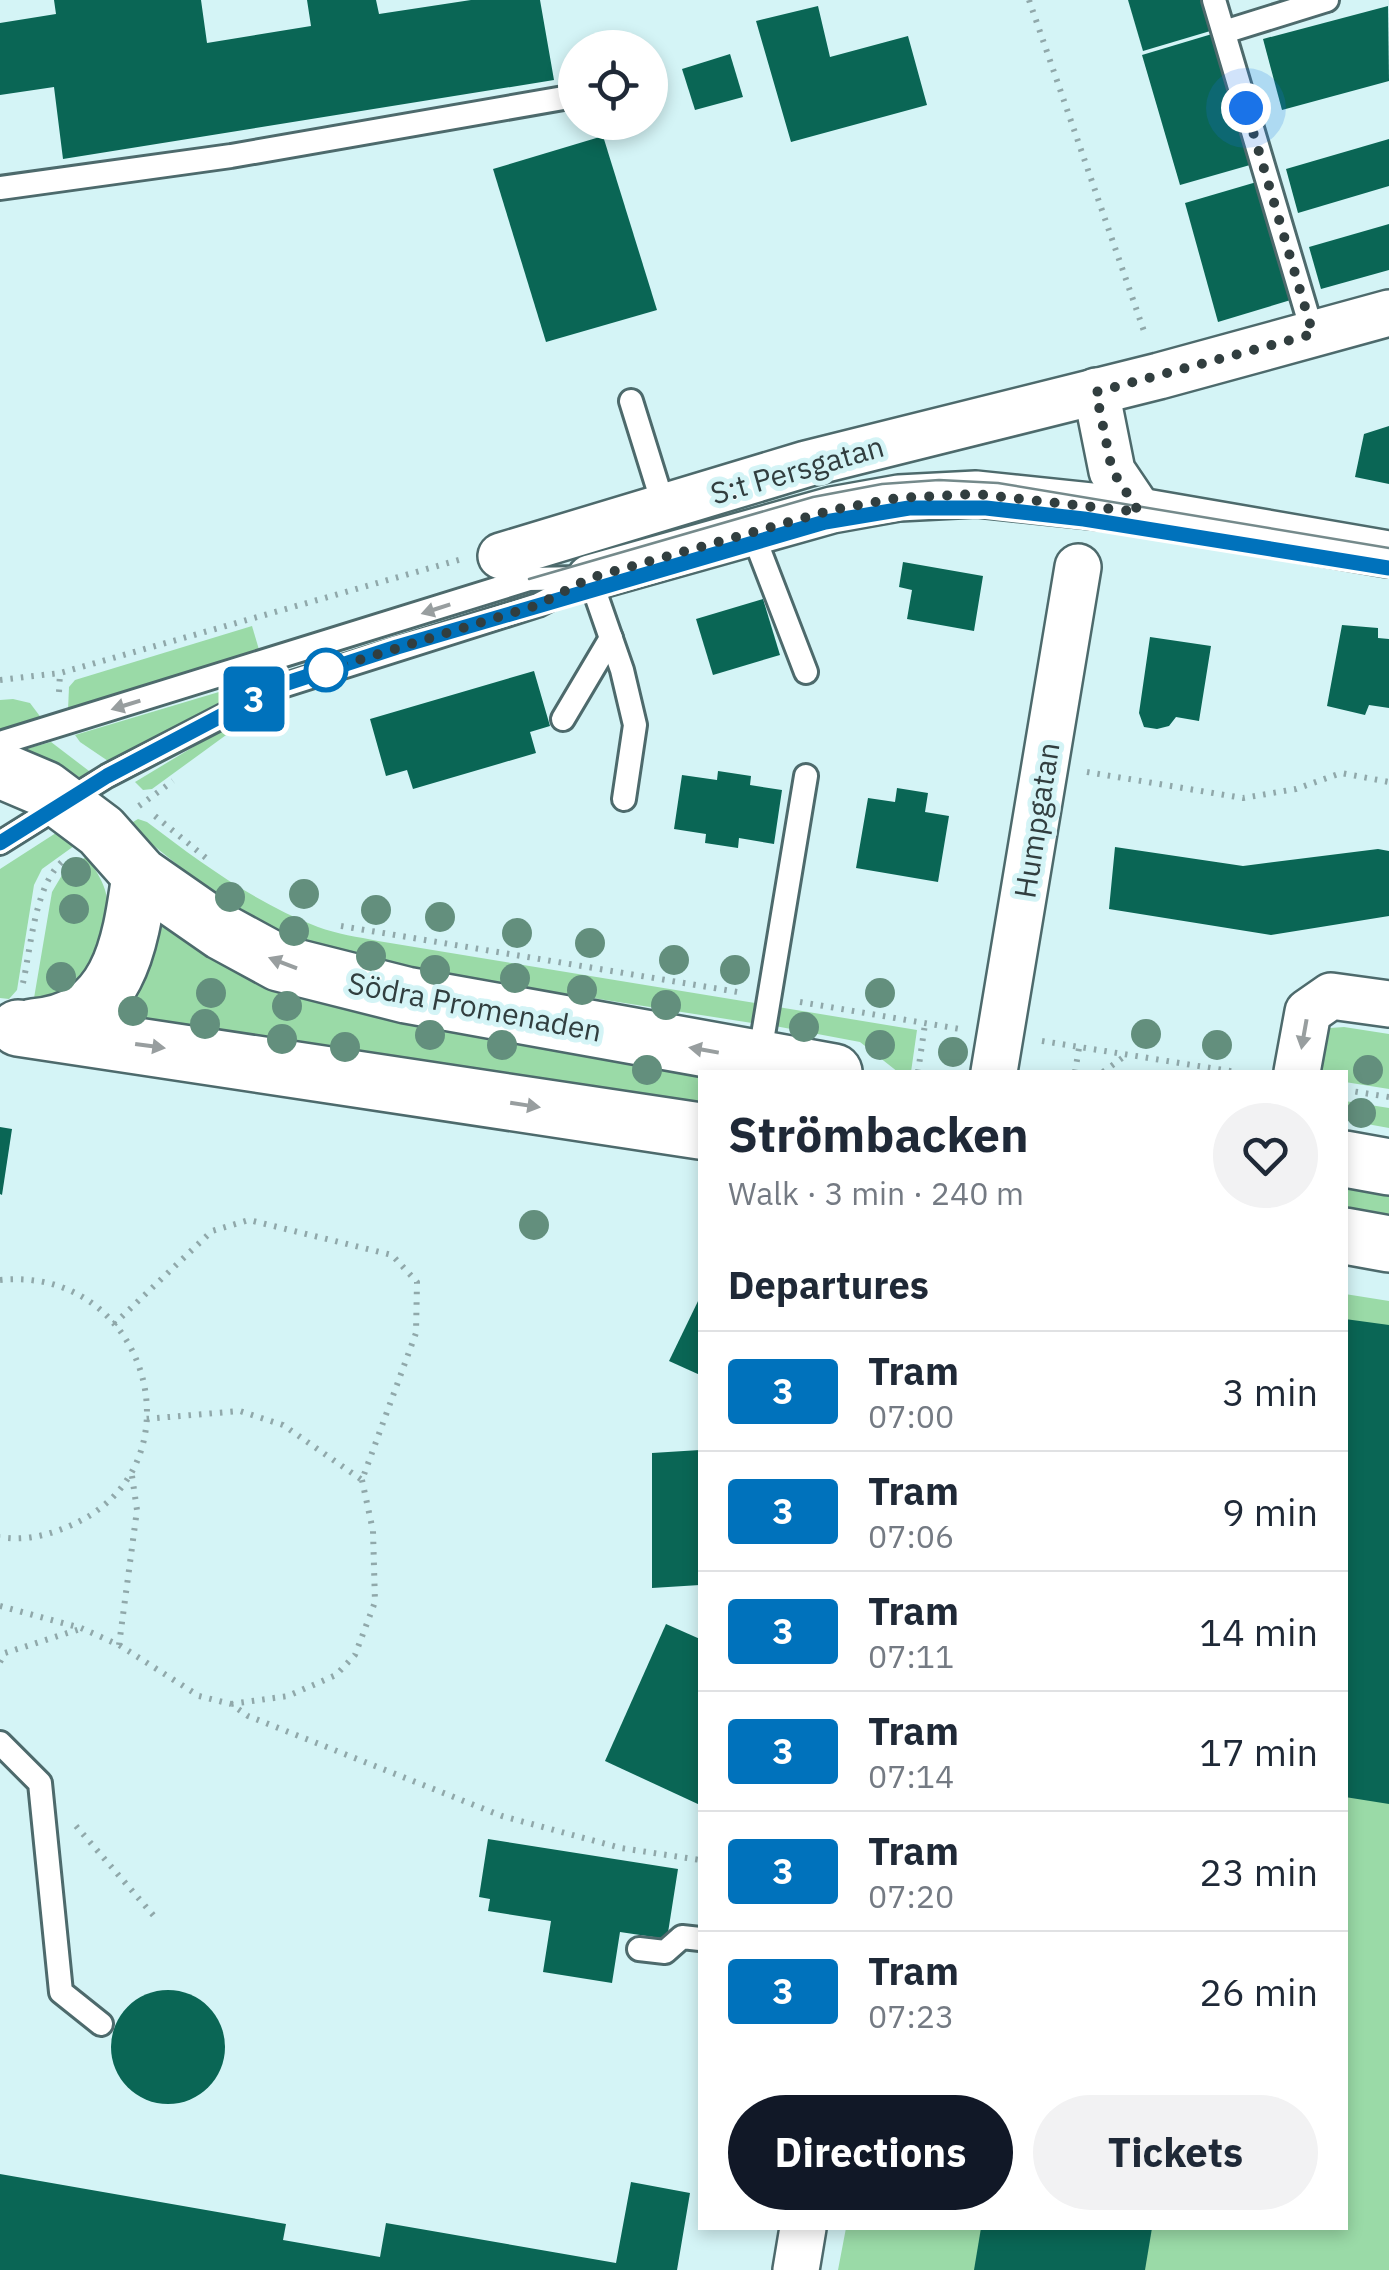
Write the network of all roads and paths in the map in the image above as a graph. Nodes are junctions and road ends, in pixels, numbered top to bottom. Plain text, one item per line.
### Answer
1 (1029, 0) edge
2 (1214, 0) edge
3 (1327, 0) edge
4 (1224, 32) junction
5 (558, 99) edge
6 (0, 188) edge
7 (1389, 313) edge
8 (1313, 334) junction
9 (1159, 376) junction
10 (1096, 392) junction
11 (630, 402) dead end
12 (664, 507) junction
13 (1139, 512) junction
14 (748, 533) junction
15 (1389, 554) edge
16 (501, 556) joint
17 (1078, 567) dead end
18 (590, 578) junction
19 (611, 638) junction
20 (806, 672) dead end
21 (60, 673) junction
22 (0, 680) edge
23 (563, 719) dead end
24 (56, 726) junction
25 (0, 744) edge
26 (1045, 765) junction
27 (0, 770) edge
28 (806, 776) dead end
29 (1389, 782) edge
30 (85, 791) junction
31 (624, 799) dead end
32 (0, 843) edge
33 (214, 865) dead end
34 (140, 875) junction
35 (336, 926) dead end
36 (769, 997) junction
37 (1389, 1004) edge
38 (925, 1024) junction
39 (9, 1027) edge
40 (1079, 1048) junction
41 (997, 1053) edge
42 (1126, 1056) junction
43 (758, 1060) junction
44 (821, 1070) edge
45 (918, 1070) edge
46 (1075, 1070) edge
47 (1105, 1070) edge
48 (1222, 1070) edge
49 (1298, 1070) edge
50 (1348, 1091) edge
51 (1389, 1098) edge
52 (698, 1131) edge
53 (1348, 1159) edge
54 (1389, 1166) edge
55 (1348, 1237) edge
56 (1389, 1244) edge
57 (0, 1280) edge
58 (114, 1324) junction
59 (146, 1419) junction
60 (132, 1475) junction
61 (362, 1480) junction
62 (0, 1537) edge
63 (0, 1606) edge
64 (81, 1628) junction
65 (120, 1644) junction
66 (0, 1662) edge
67 (231, 1704) junction
68 (0, 1742) edge
69 (698, 1860) edge
70 (105, 1861) dead end
71 (154, 1916) dead end
72 (698, 1940) edge
73 (639, 1949) dead end
74 (101, 2024) dead end
75 (804, 2230) edge
76 (796, 2270) edge

1 - 9 path
2 - 4 lane
3 - 4 lane
4 - 8 lane
5 - 6 lane
7 - 8 street, S:t Persgatan
8 - 9 street, S:t Persgatan
9 - 10 street, S:t Persgatan
10 - 12 street, S:t Persgatan
10 - 13 street
11 - 12 lane
12 - 16 street, S:t Persgatan
13 - 14 street, S:t Persgatan
13 - 15 street, S:t Persgatan
14 - 18 street, S:t Persgatan
14 - 20 lane
16 - 21 path
17 - 26 street, Humpgatan
18 - 19 lane
18 -> 24 lane
18 - 30 lane
19 - 23 lane
19 - 31 lane
21 - 22 path
21 - 24 path
24 - 25 lane
26 - 29 path
26 - 41 street, Humpgatan
27 - 30 main road, Södra Promenaden
28 - 36 lane
30 - 32 lane
30 - 33 path
30 - 34 main road, Södra Promenaden
34 - 39 main road
43 -> 34 main road, Södra Promenaden
35 - 36 path
36 - 38 path
36 - 43 lane
37 -> 49 street
38 - 41 path
38 - 45 path
39 -> 52 main road
40 - 41 path
40 - 42 path
40 - 46 path
42 - 47 path
42 - 48 path
43 - 44 main road, Södra Promenaden
50 - 51 path
53 - 54 main road
55 - 56 main road
57 - 58 path
58 - 59 path
58 - 61 path
59 - 60 path
59 - 61 path
60 - 62 path
60 - 65 path
61 - 67 path
63 - 64 path
64 - 65 path
64 - 66 path
65 - 67 path
67 - 69 path
68 - 74 lane
70 - 71 path
72 - 73 lane
75 - 76 street

